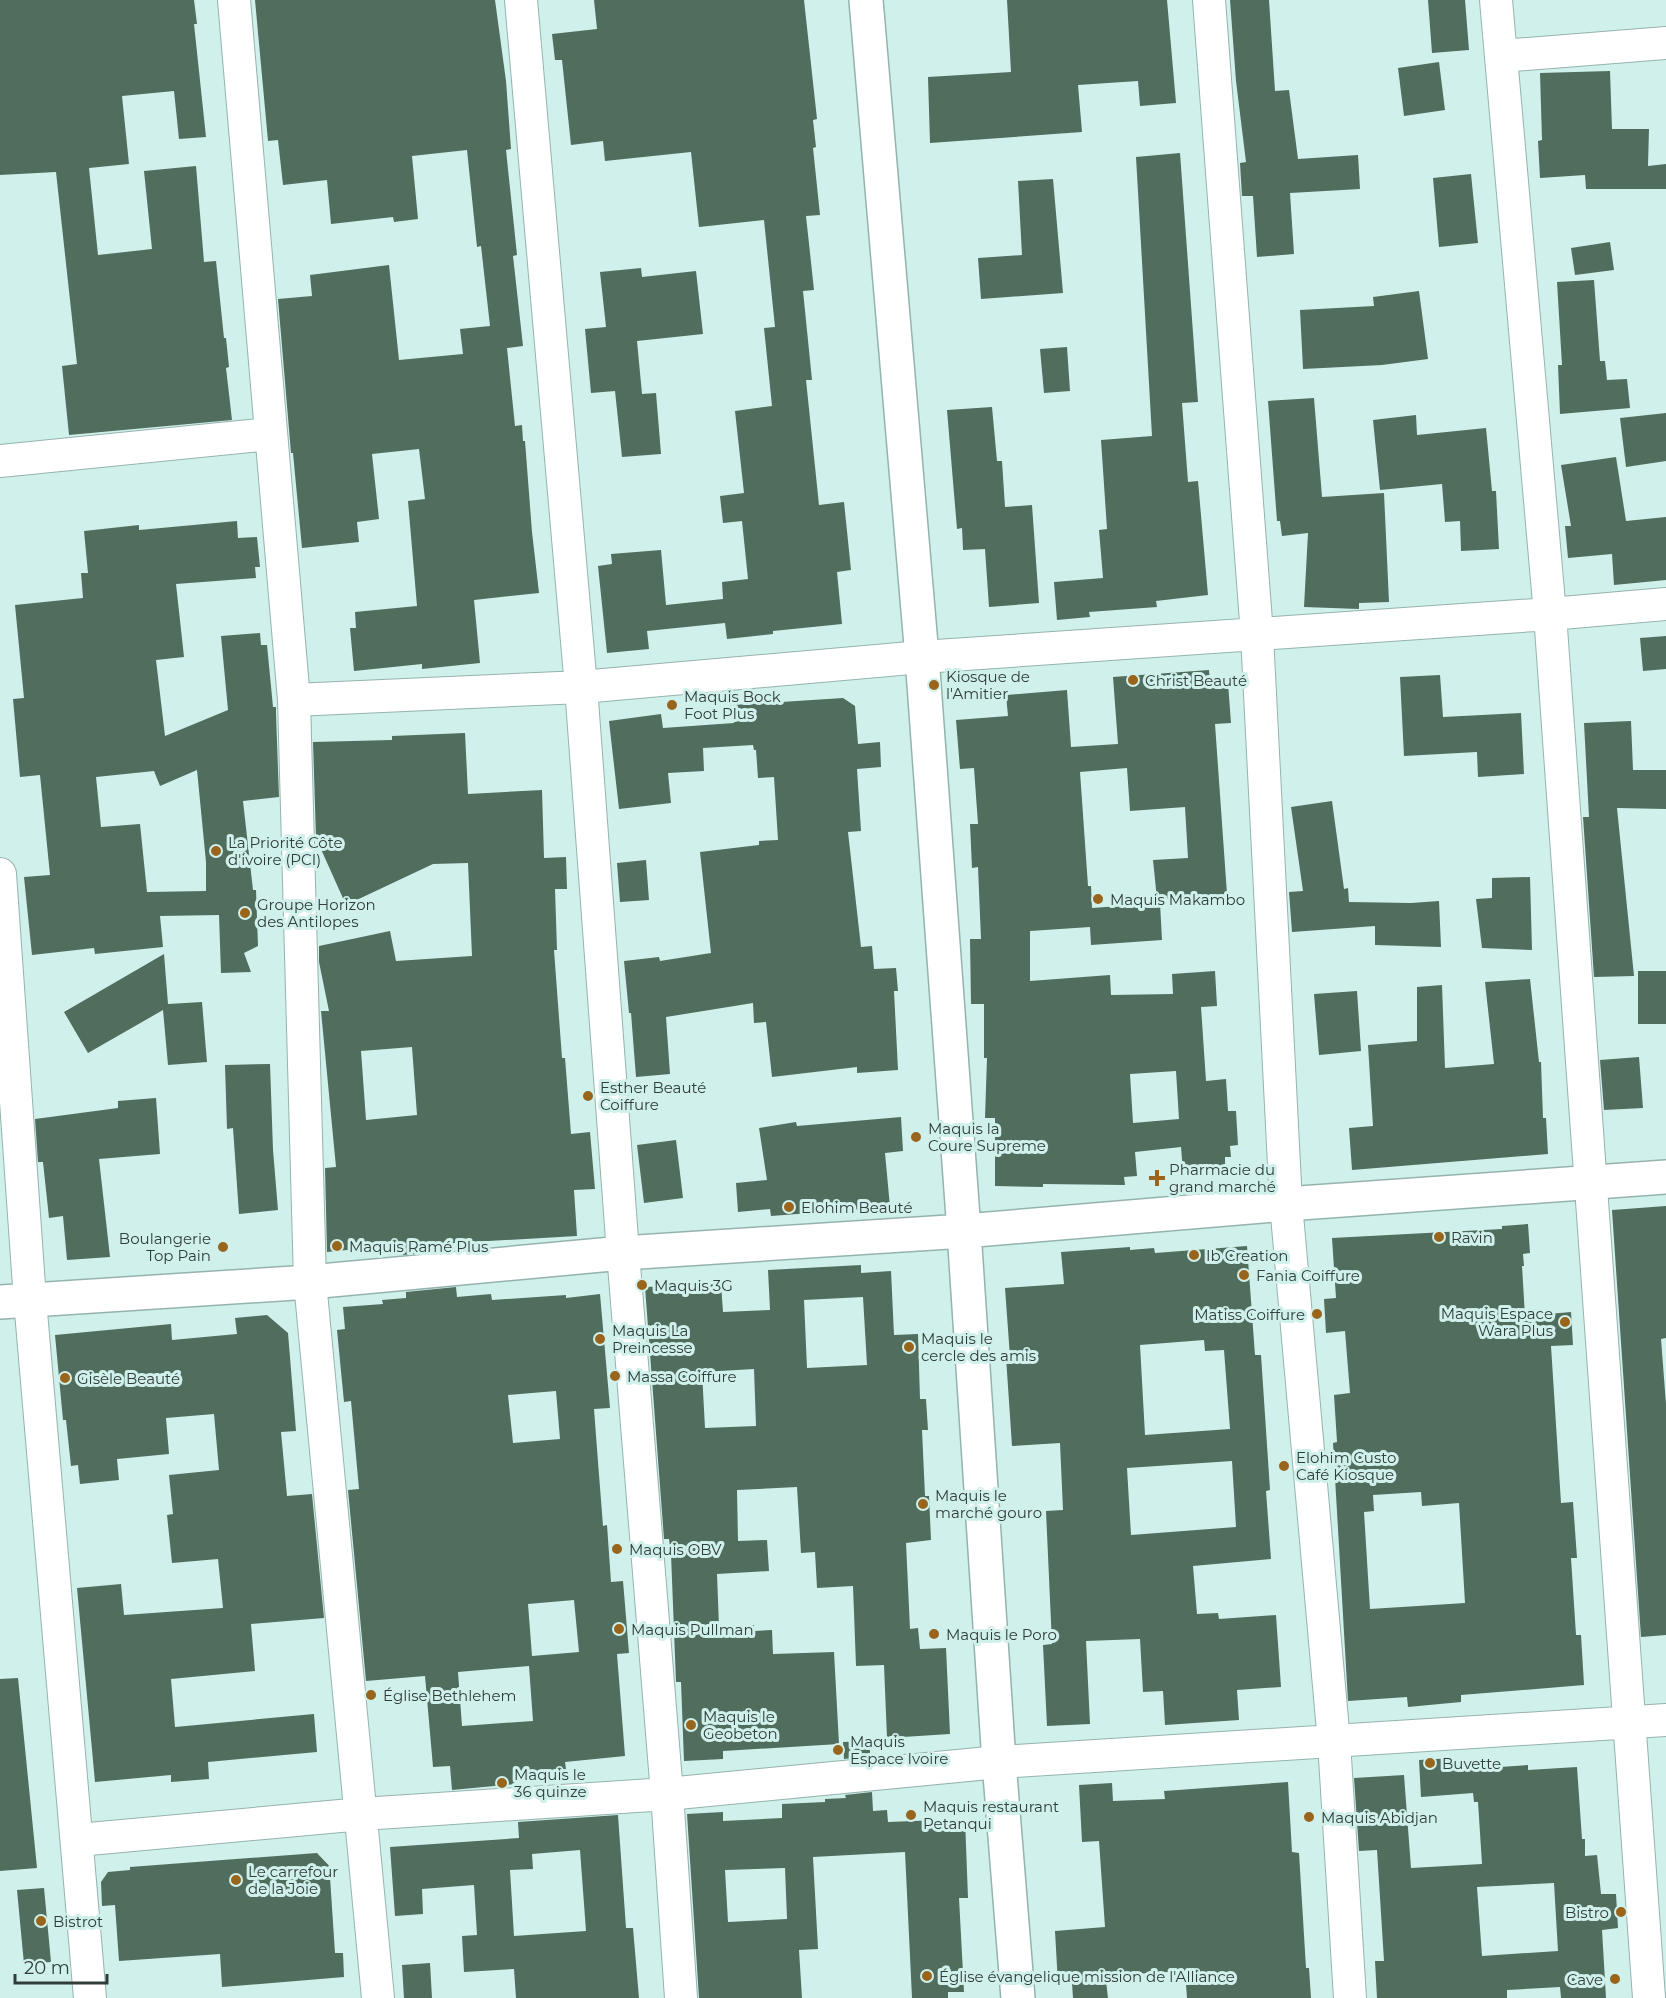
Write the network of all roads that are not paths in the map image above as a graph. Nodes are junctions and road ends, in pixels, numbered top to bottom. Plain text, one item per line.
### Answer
1 (234, 0) edge
2 (521, 0) edge
3 (866, 0) edge
4 (1209, 0) edge
5 (1497, 0) edge
6 (1666, 43) edge
7 (1501, 56) junction
8 (270, 434) junction
9 (0, 461) edge
10 (1666, 604) edge
11 (1550, 615) junction
12 (1257, 635) junction
13 (922, 657) junction
14 (581, 687) junction
15 (294, 700) junction
16 (0, 874) edge
17 (1666, 1178) edge
18 (1589, 1182) junction
19 (1286, 1204) junction
20 (964, 1231) junction
21 (622, 1253) junction
22 (310, 1282) junction
23 (15, 1301) edge
24 (1666, 1720) edge
25 (1629, 1724) junction
26 (1334, 1742) junction
27 (999, 1762) junction
28 (667, 1794) junction
29 (362, 1815) junction
30 (78, 1840) junction
31 (90, 1998) edge
32 (378, 1998) edge
33 (681, 1998) edge
34 (1018, 1998) edge
35 (1350, 1998) edge
36 (1648, 1998) edge

1 - 8 street
2 - 14 street
3 - 13 street
4 - 12 street
5 - 7 street
6 - 7 street
7 - 11 street
8 - 9 street
8 - 15 street
10 - 11 street
11 - 12 street
11 - 18 street
12 - 13 street
12 - 19 street
13 - 14 street
13 - 20 street
14 - 15 street
14 - 21 street
15 - 22 street
16 - 23 street
17 - 18 street
18 - 19 street
18 - 25 street
19 - 20 street
19 - 26 street
20 - 21 street
20 - 27 street
21 - 22 street
21 - 28 street
22 - 23 street
22 - 29 street
23 - 30 street
24 - 25 street
25 - 26 street
25 - 36 street
26 - 27 street
26 - 35 street
27 - 28 street
27 - 34 street
28 - 29 street
28 - 33 street
29 - 30 street
29 - 32 street
30 - 31 street

